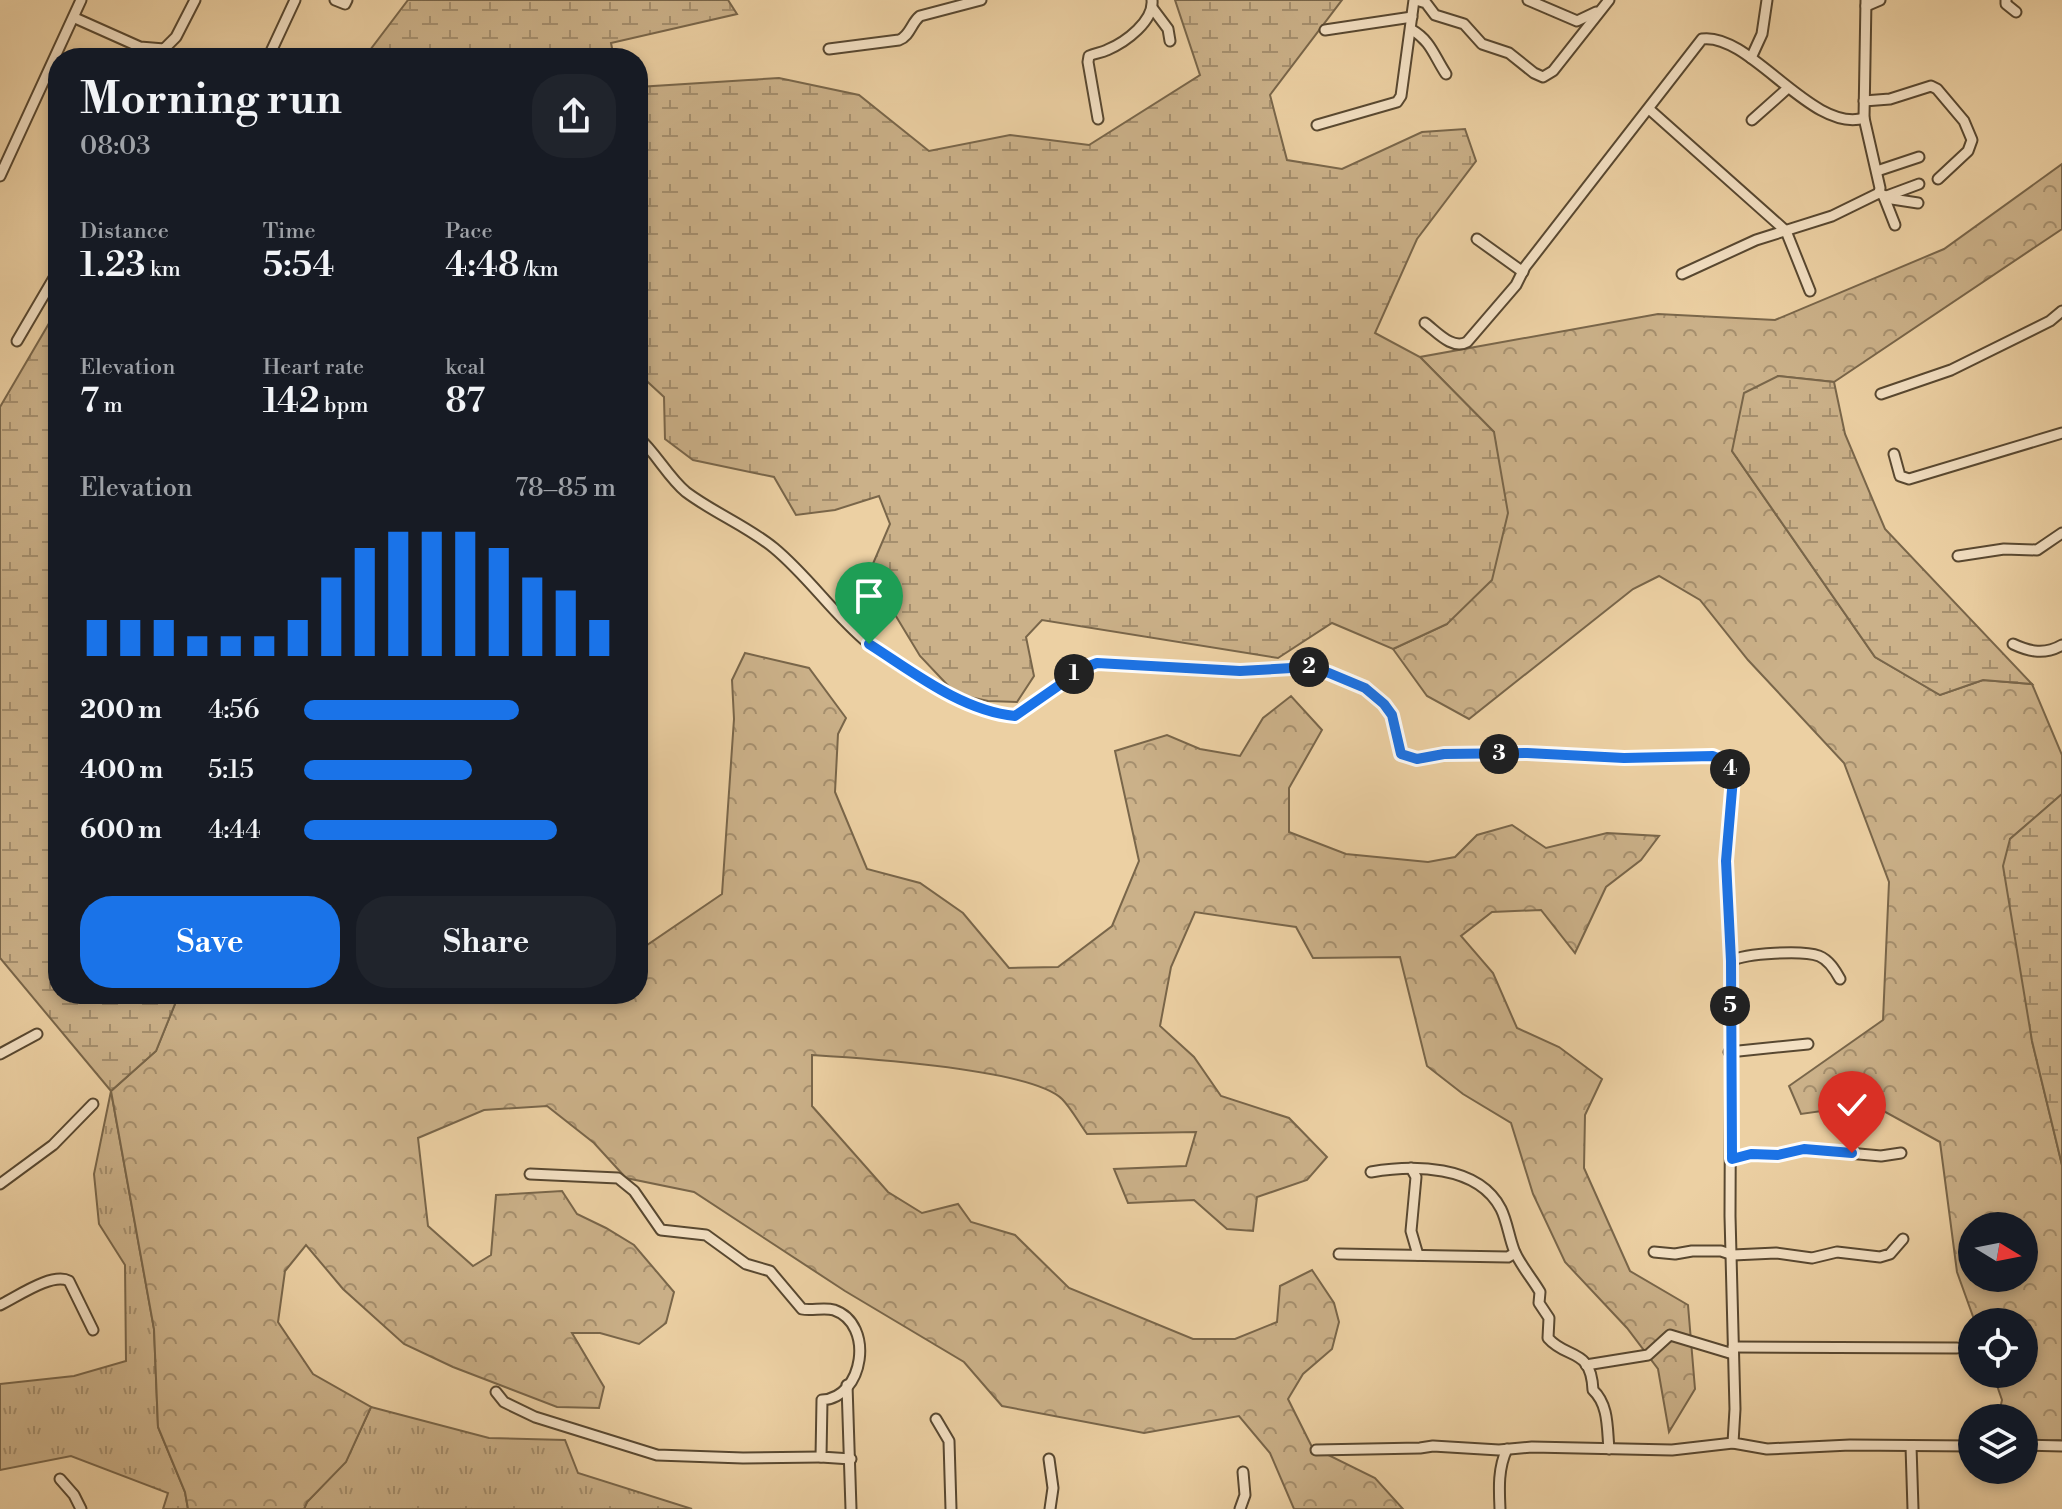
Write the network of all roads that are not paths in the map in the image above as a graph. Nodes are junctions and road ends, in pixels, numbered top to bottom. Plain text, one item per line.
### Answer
1 (81, 0) edge
2 (195, 0) edge
3 (295, 0) edge
4 (335, 0) edge
5 (347, 0) edge
6 (981, 0) edge
7 (1415, 0) edge
8 (1528, 0) edge
9 (1609, 0) edge
10 (1767, 0) edge
11 (1880, 0) edge
12 (2006, 0) edge
13 (1866, 3) edge
14 (1152, 5) edge
15 (1599, 10) junction
16 (2016, 12) dead end
17 (1412, 17) junction
18 (75, 18) junction
19 (1325, 30) dead end
20 (1412, 30) junction
21 (1170, 41) dead end
22 (140, 47) joint
23 (59, 48) edge
24 (146, 48) edge
25 (162, 48) edge
26 (273, 48) edge
27 (829, 49) dead end
28 (1751, 58) junction
29 (48, 69) edge
30 (1446, 74) dead end
31 (1788, 88) junction
32 (1864, 101) junction
33 (1649, 109) junction
34 (1864, 118) junction
35 (1098, 119) dead end
36 (1752, 120) dead end
37 (1317, 125) dead end
38 (4, 153) edge
39 (1919, 157) dead end
40 (1877, 171) junction
41 (0, 176) edge
42 (1938, 179) dead end
43 (1919, 184) dead end
44 (1881, 195) junction
45 (1918, 203) dead end
46 (1895, 225) dead end
47 (1786, 231) junction
48 (1477, 239) dead end
49 (1523, 272) junction
50 (1682, 274) dead end
51 (48, 288) edge
52 (1810, 291) dead end
53 (2062, 311) edge
54 (1425, 323) dead end
55 (17, 341) dead end
56 (1881, 394) dead end
57 (2062, 433) edge
58 (648, 449) edge
59 (1894, 454) dead end
60 (2062, 533) edge
61 (1958, 556) dead end
62 (2013, 644) dead end
63 (2062, 645) edge
64 (1731, 961) junction
65 (1840, 979) dead end
66 (37, 1034) dead end
67 (1808, 1044) dead end
68 (1729, 1052) junction
69 (0, 1054) edge
70 (93, 1104) dead end
71 (1901, 1153) dead end
72 (1732, 1159) junction
73 (1411, 1168) junction
74 (1371, 1172) dead end
75 (530, 1174) dead end
76 (0, 1184) edge
77 (1903, 1239) dead end
78 (1654, 1252) dead end
79 (1515, 1253) junction
80 (1339, 1254) dead end
81 (1418, 1255) junction
82 (1733, 1255) junction
83 (0, 1305) edge
84 (93, 1330) dead end
85 (1957, 1348) dead end
86 (1733, 1351) junction
87 (1586, 1365) junction
88 (847, 1385) junction
89 (496, 1392) dead end
90 (936, 1419) dead end
91 (1733, 1443) junction
92 (2038, 1445) edge
93 (1911, 1446) junction
94 (1958, 1446) edge
95 (2062, 1446) edge
96 (1507, 1449) junction
97 (1609, 1449) junction
98 (1316, 1450) dead end
99 (821, 1457) junction
100 (851, 1459) junction
101 (1049, 1459) dead end
102 (1243, 1472) dead end
103 (60, 1479) dead end
104 (81, 1509) edge
105 (851, 1509) edge
106 (951, 1509) edge
107 (1050, 1509) edge
108 (1240, 1509) edge
109 (1500, 1509) edge
110 (1913, 1509) edge

1 - 18 street
2 - 25 street
3 - 26 street
4 - 5 street
6 - 27 street
7 - 15 street
7 - 17 street
8 - 15 street
9 - 15 street
10 - 28 street
11 - 13 street
12 - 16 street
13 - 32 street
14 - 21 street
14 - 35 street
17 - 19 street
17 - 20 street
18 - 22 street
18 - 23 street
20 - 30 street
20 - 37 street
22 - 24 street
28 - 31 street
28 - 33 street
29 - 38 street
31 - 34 street
31 - 36 street
32 - 34 street
32 - 42 street
33 - 47 street
33 - 49 street
34 - 40 street
38 - 41 street
39 - 40 street
40 - 44 street
43 - 44 street
44 - 45 street
44 - 46 street
44 - 47 street
47 - 50 street
47 - 52 street
48 - 49 street
49 - 54 street
51 - 55 street
53 - 56 street
57 - 59 street
58 - 64 street
60 - 61 street
62 - 63 street
64 - 65 street
64 - 68 street
66 - 69 street
67 - 68 street
68 - 72 street
70 - 76 street
71 - 72 street
72 - 82 street
73 - 74 street
73 - 79 street
73 - 81 street
75 - 88 street
77 - 82 street
78 - 82 street
79 - 81 street
79 - 87 street
80 - 81 street
82 - 86 street
83 - 84 street
85 - 86 street
86 - 87 street
86 - 91 street
87 - 97 street
88 - 99 street
88 - 100 street
89 - 99 street
90 - 106 street
91 - 93 street
91 - 97 street
92 - 95 street
93 - 94 street
93 - 110 street
96 - 97 street
96 - 98 street
96 - 109 street
99 - 100 street
100 - 105 street
101 - 107 street
102 - 108 street
103 - 104 street

